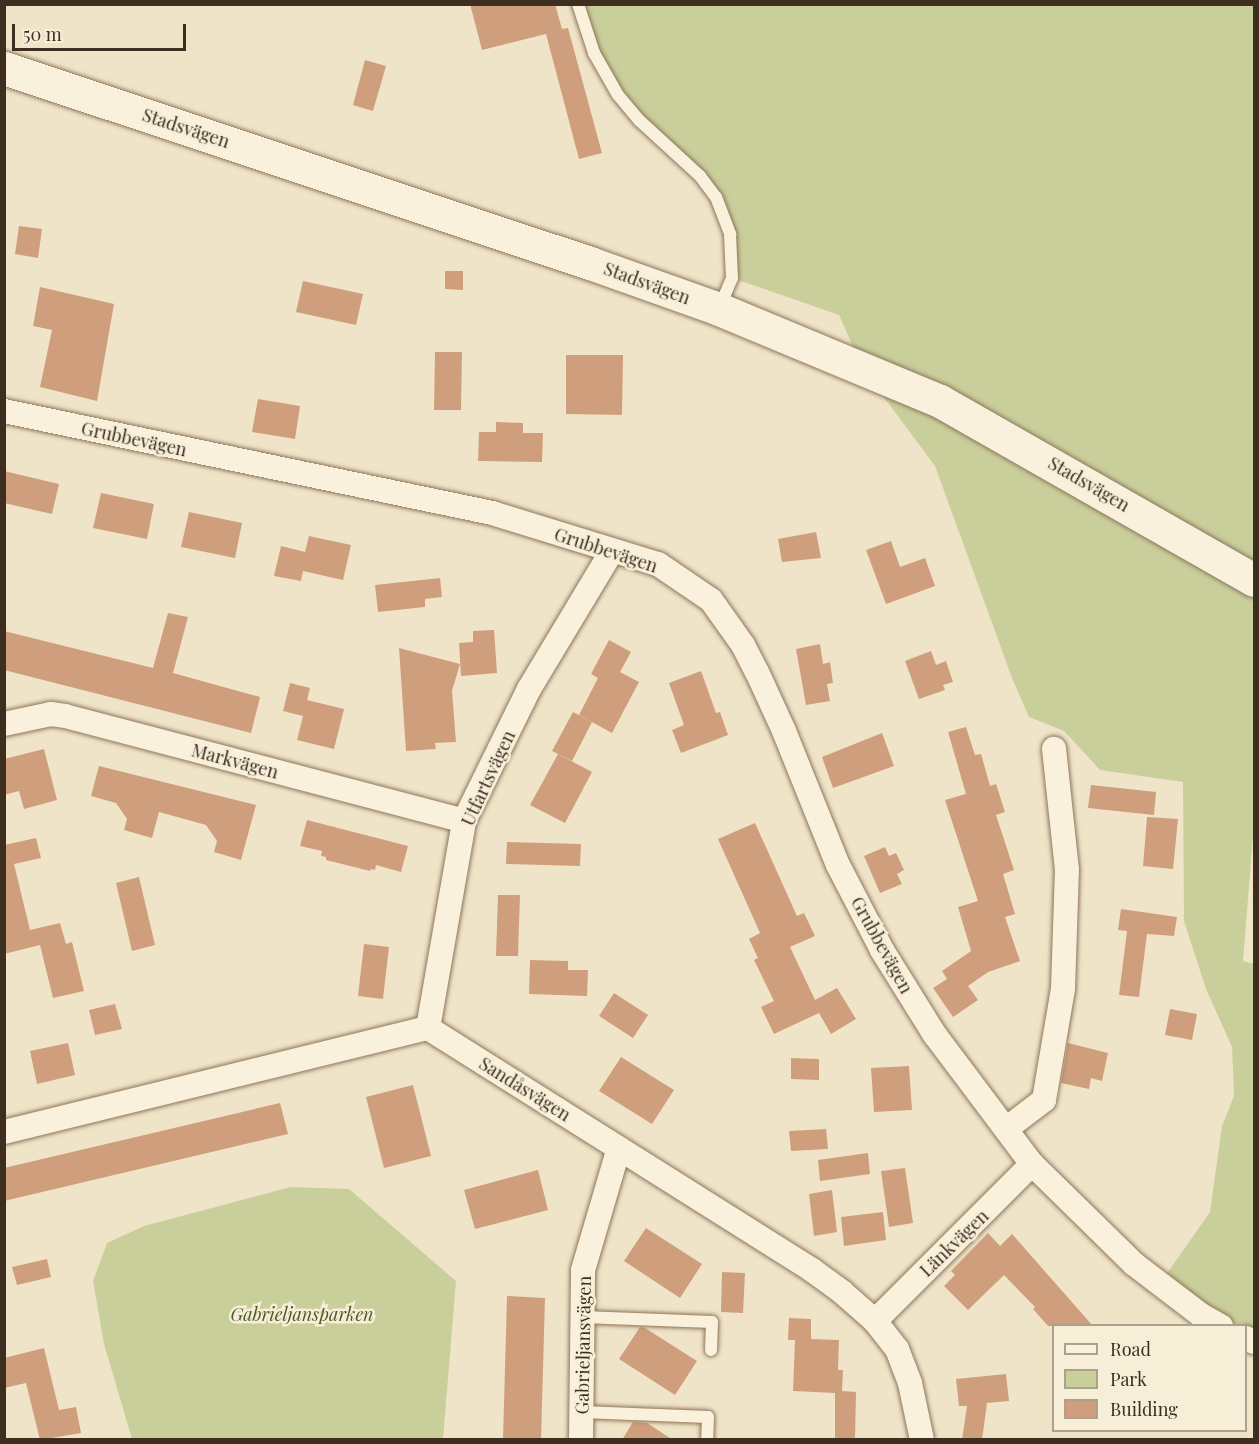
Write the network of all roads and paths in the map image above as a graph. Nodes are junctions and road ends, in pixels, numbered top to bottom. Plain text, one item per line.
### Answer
1 (578, 4) edge
2 (4, 68) edge
3 (719, 309) junction
4 (4, 411) edge
5 (612, 551) junction
6 (1254, 580) edge
7 (4, 724) edge
8 (1054, 749) dead end
9 (465, 821) junction
10 (428, 1028) junction
11 (6, 1126) edge
12 (1006, 1129) junction
13 (619, 1148) junction
14 (1032, 1164) junction
15 (583, 1317) junction
16 (875, 1321) junction
17 (1217, 1324) edge
18 (711, 1350) dead end
19 (582, 1412) junction
20 (581, 1440) edge
21 (707, 1440) edge
22 (922, 1440) edge

1 - 3 lane
2 - 3 main road, Stadsvägen
3 - 6 main road, Stadsvägen
4 - 5 street, Grubbevägen
5 - 9 street, Utfartsvägen
5 - 12 street, Grubbevägen
7 - 9 street, Markvägen
8 - 12 street
9 - 10 street, Utfartsvägen
10 - 11 street
10 - 13 street, Sandåsvägen
12 - 14 street, Grubbevägen
13 - 15 street, Gabrieljansvägen
13 - 16 street, Sandåsvägen
14 - 16 street, Länkvägen
14 - 17 street, Grubbevägen
15 - 18 lane
15 - 19 street, Gabrieljansvägen
16 - 22 street, Sandåsvägen
19 - 20 street, Gabrieljansvägen
19 - 21 lane

